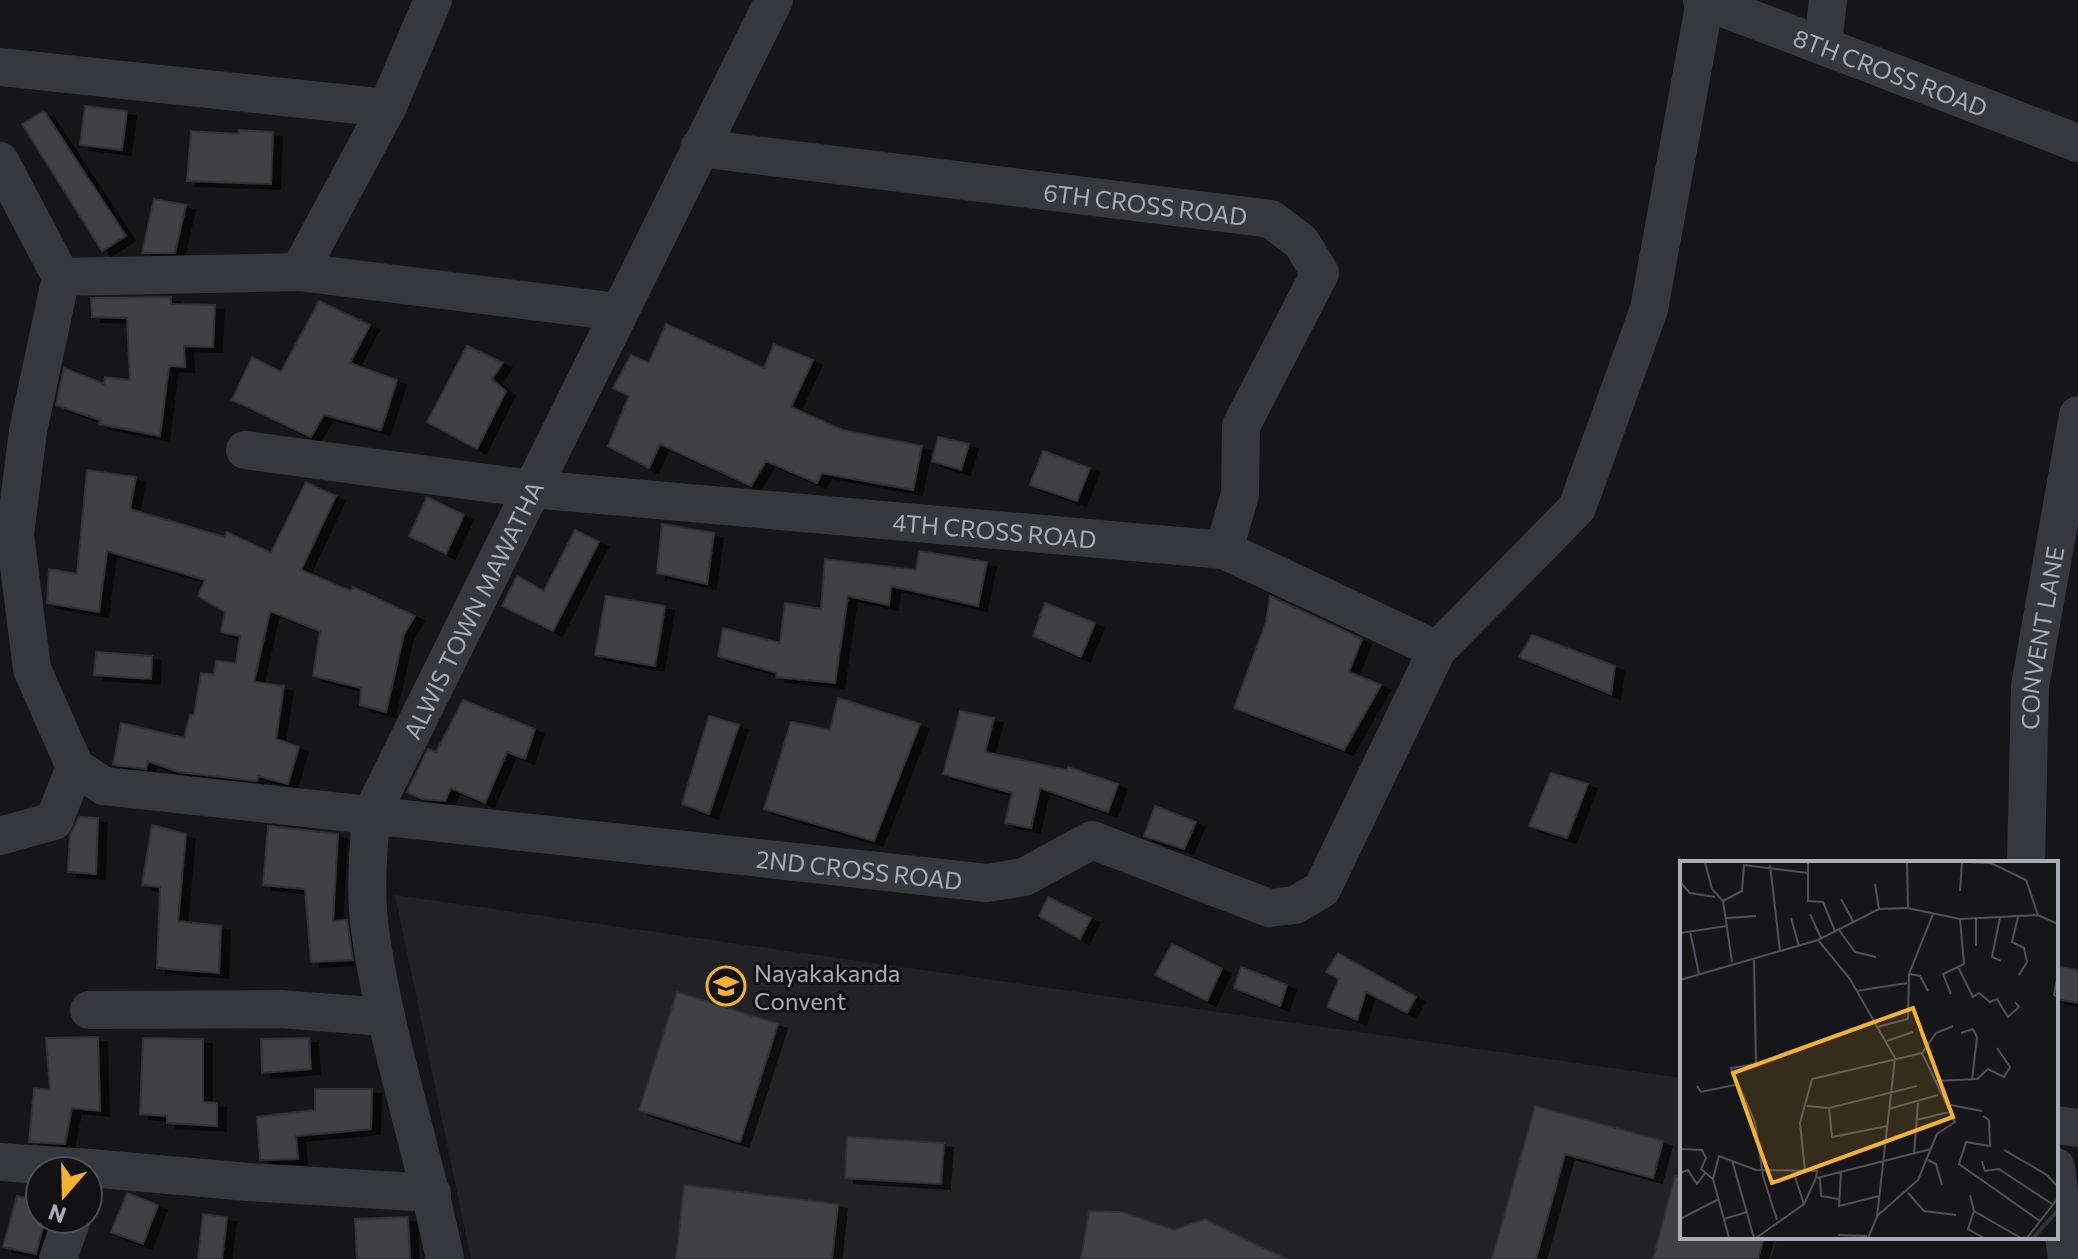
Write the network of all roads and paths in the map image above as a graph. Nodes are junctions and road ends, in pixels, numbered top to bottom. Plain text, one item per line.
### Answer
1 (433, 0) edge
2 (774, 0) edge
3 (1828, 0) edge
4 (1704, 1) edge
5 (1823, 44) junction
6 (0, 67) edge
7 (387, 108) junction
8 (2078, 143) edge
9 (699, 148) junction
10 (0, 161) edge
11 (299, 272) junction
12 (61, 277) junction
13 (618, 312) junction
14 (2078, 415) edge
15 (14, 427) edge
16 (245, 450) dead end
17 (531, 489) junction
18 (1224, 550) junction
19 (1437, 650) junction
20 (75, 767) junction
21 (371, 815) junction
22 (0, 836) edge
23 (2026, 861) edge
24 (89, 1010) dead end
25 (385, 1017) junction
26 (2058, 1125) edge
27 (2078, 1128) edge
28 (0, 1162) edge
29 (24, 1164) edge
30 (104, 1172) edge
31 (2058, 1184) edge
32 (432, 1193) junction
33 (66, 1235) edge
34 (58, 1259) edge
35 (445, 1259) edge
36 (2067, 1259) edge

1 - 7 street
2 - 9 street, ALWIS TOWN MAWATHA
3 - 5 street
4 - 5 street, 8TH CROSS ROAD
4 - 19 street
5 - 8 street, 8TH CROSS ROAD
6 - 7 street
7 - 11 street
9 - 13 street, ALWIS TOWN MAWATHA
9 - 18 street, 6TH CROSS ROAD
10 - 12 street
11 - 12 street
11 - 13 street
12 - 15 street
13 - 17 street, ALWIS TOWN MAWATHA
14 - 23 street, CONVENT LANE
15 - 20 street
16 - 17 street, 4TH CROSS ROAD
17 - 18 street, 4TH CROSS ROAD
17 - 21 street, ALWIS TOWN MAWATHA
18 - 19 street, 4TH CROSS ROAD
19 - 21 street, 2ND CROSS ROAD
20 - 21 street, 2ND CROSS ROAD
20 - 22 street
21 - 25 street, ALWIS TOWN MAWATHA
24 - 25 street
25 - 32 street, ALWIS TOWN MAWATHA
26 - 27 street
28 - 29 street
30 - 32 street
31 - 36 street
32 - 35 street, ALWIS TOWN MAWATHA
33 - 34 street

